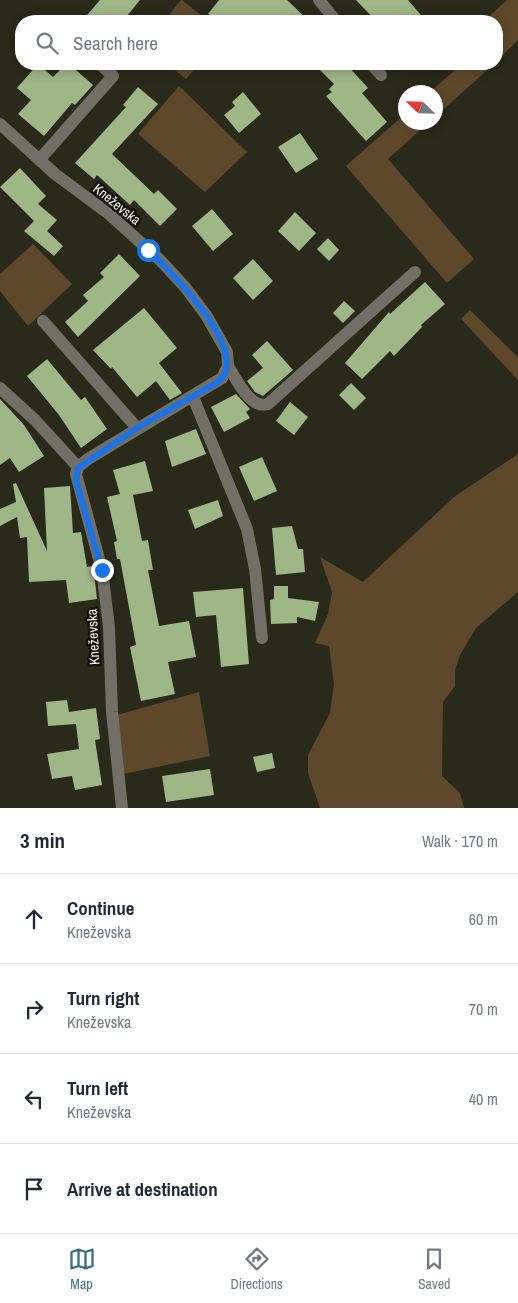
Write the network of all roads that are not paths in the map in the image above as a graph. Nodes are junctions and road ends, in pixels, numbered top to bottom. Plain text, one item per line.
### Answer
1 (319, 0) edge
2 (331, 15) edge
3 (106, 70) edge
4 (376, 70) edge
5 (381, 75) dead end
6 (0, 124) edge
7 (40, 160) junction
8 (415, 272) dead end
9 (43, 321) dead end
10 (228, 366) junction
11 (0, 388) edge
12 (193, 397) junction
13 (137, 428) junction
14 (78, 468) junction
15 (262, 638) dead end
16 (122, 808) edge

1 - 2 street
3 - 7 street
4 - 5 street
6 - 7 street, Kneževska
7 - 10 street, Kneževska
8 - 10 street
9 - 13 street
10 - 12 street
11 - 14 street
12 - 13 street
12 - 15 street
13 - 14 street
14 - 16 street, Kneževska

